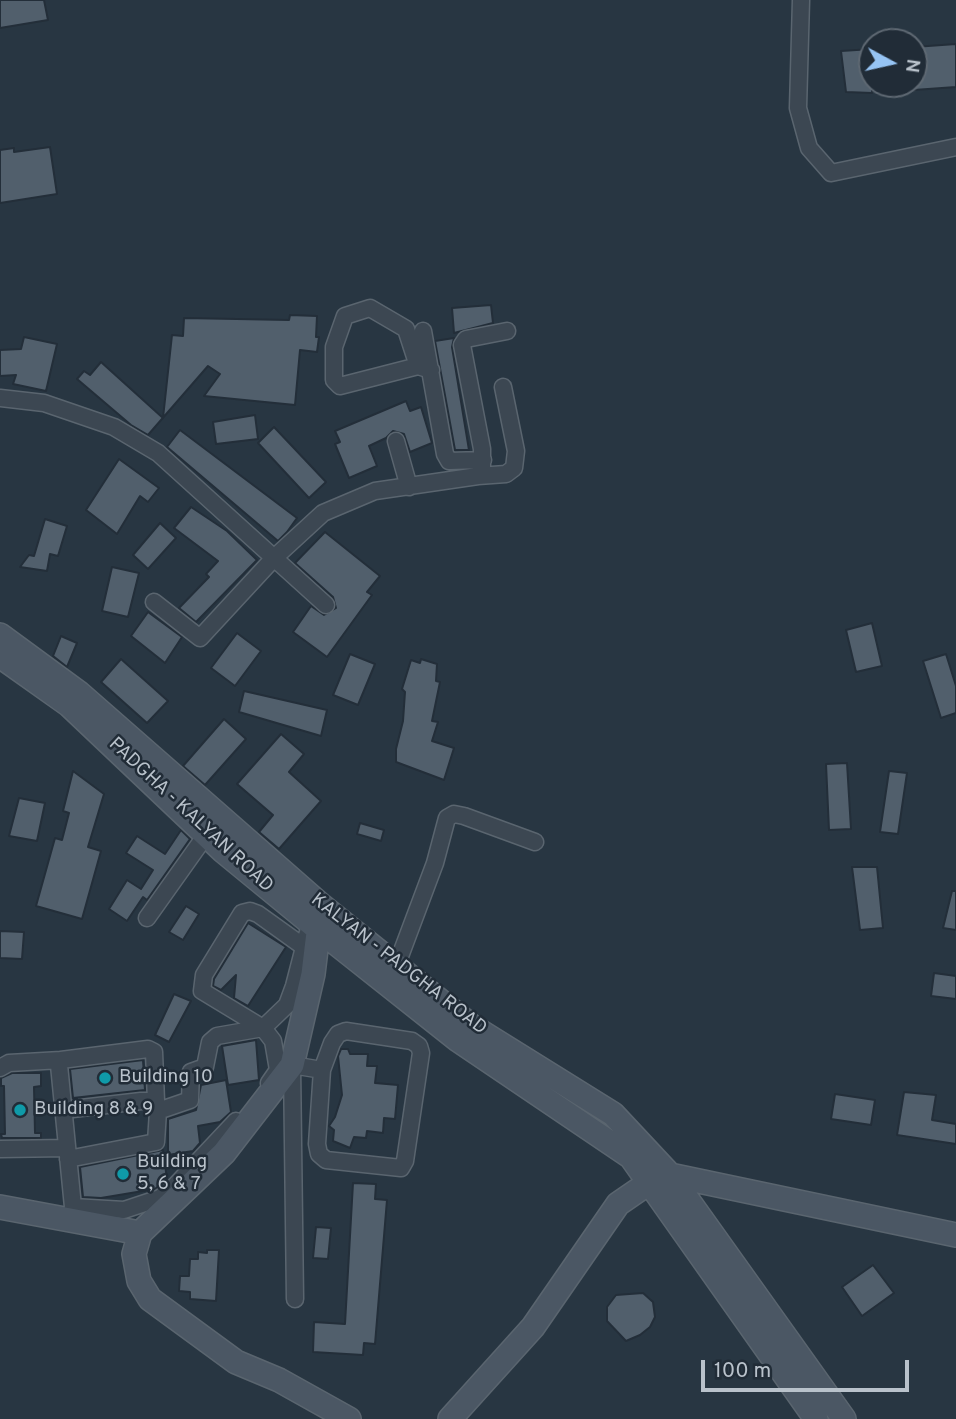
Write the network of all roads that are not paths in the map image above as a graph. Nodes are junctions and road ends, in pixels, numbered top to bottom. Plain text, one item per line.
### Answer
1 (802, 0) edge
2 (956, 147) edge
3 (424, 331) dead end
4 (507, 331) dead end
5 (425, 368) junction
6 (503, 387) dead end
7 (0, 398) edge
8 (396, 441) dead end
9 (449, 461) junction
10 (481, 468) junction
11 (444, 483) junction
12 (409, 487) junction
13 (274, 558) junction
14 (154, 602) dead end
15 (326, 605) dead end
16 (0, 635) edge
17 (0, 656) edge
18 (74, 699) junction
19 (213, 826) junction
20 (534, 842) dead end
21 (147, 918) dead end
22 (313, 926) junction
23 (396, 967) junction
24 (263, 1028) junction
25 (464, 1033) junction
26 (61, 1060) junction
27 (292, 1065) junction
28 (0, 1068) edge
29 (322, 1070) junction
30 (157, 1106) junction
31 (64, 1110) junction
32 (0, 1149) edge
33 (68, 1154) junction
34 (660, 1179) junction
35 (0, 1207) edge
36 (71, 1214) junction
37 (140, 1233) junction
38 (956, 1235) edge
39 (295, 1299) dead end
40 (349, 1419) edge
41 (450, 1419) edge
42 (816, 1419) edge
43 (844, 1419) edge

1 - 2 street
3 - 5 street
4 - 10 street
5 - 5 street
5 - 9 street
6 - 10 street
7 - 13 street
8 - 12 street
9 - 10 street
9 - 11 street
10 - 11 street
11 - 12 street
12 - 13 street
13 - 14 street
13 - 15 street
16 - 18 main road, KALYAN - PADGHA ROAD
17 - 18 main road
18 - 19 main road, KALYAN - PADGHA ROAD
19 - 21 street
19 - 22 main road, KALYAN - PADGHA ROAD
20 - 23 street
22 - 23 main road, KALYAN - PADGHA ROAD
22 - 24 street
22 - 24 street
22 - 25 main road
22 - 27 main road
23 - 25 main road, KALYAN - PADGHA ROAD
24 - 30 street
24 - 36 street
25 - 34 main road, KALYAN - PADGHA ROAD
26 - 28 street
26 - 30 street
26 - 31 street
27 - 29 street
27 - 37 main road
27 - 39 street
29 - 29 street
30 - 31 street
30 - 33 street
31 - 33 street
32 - 33 street
33 - 36 street
34 - 38 main road
34 - 41 main road
34 - 42 main road
34 - 43 main road, KALYAN - PADGHA ROAD
35 - 36 main road
36 - 37 main road
37 - 40 main road

